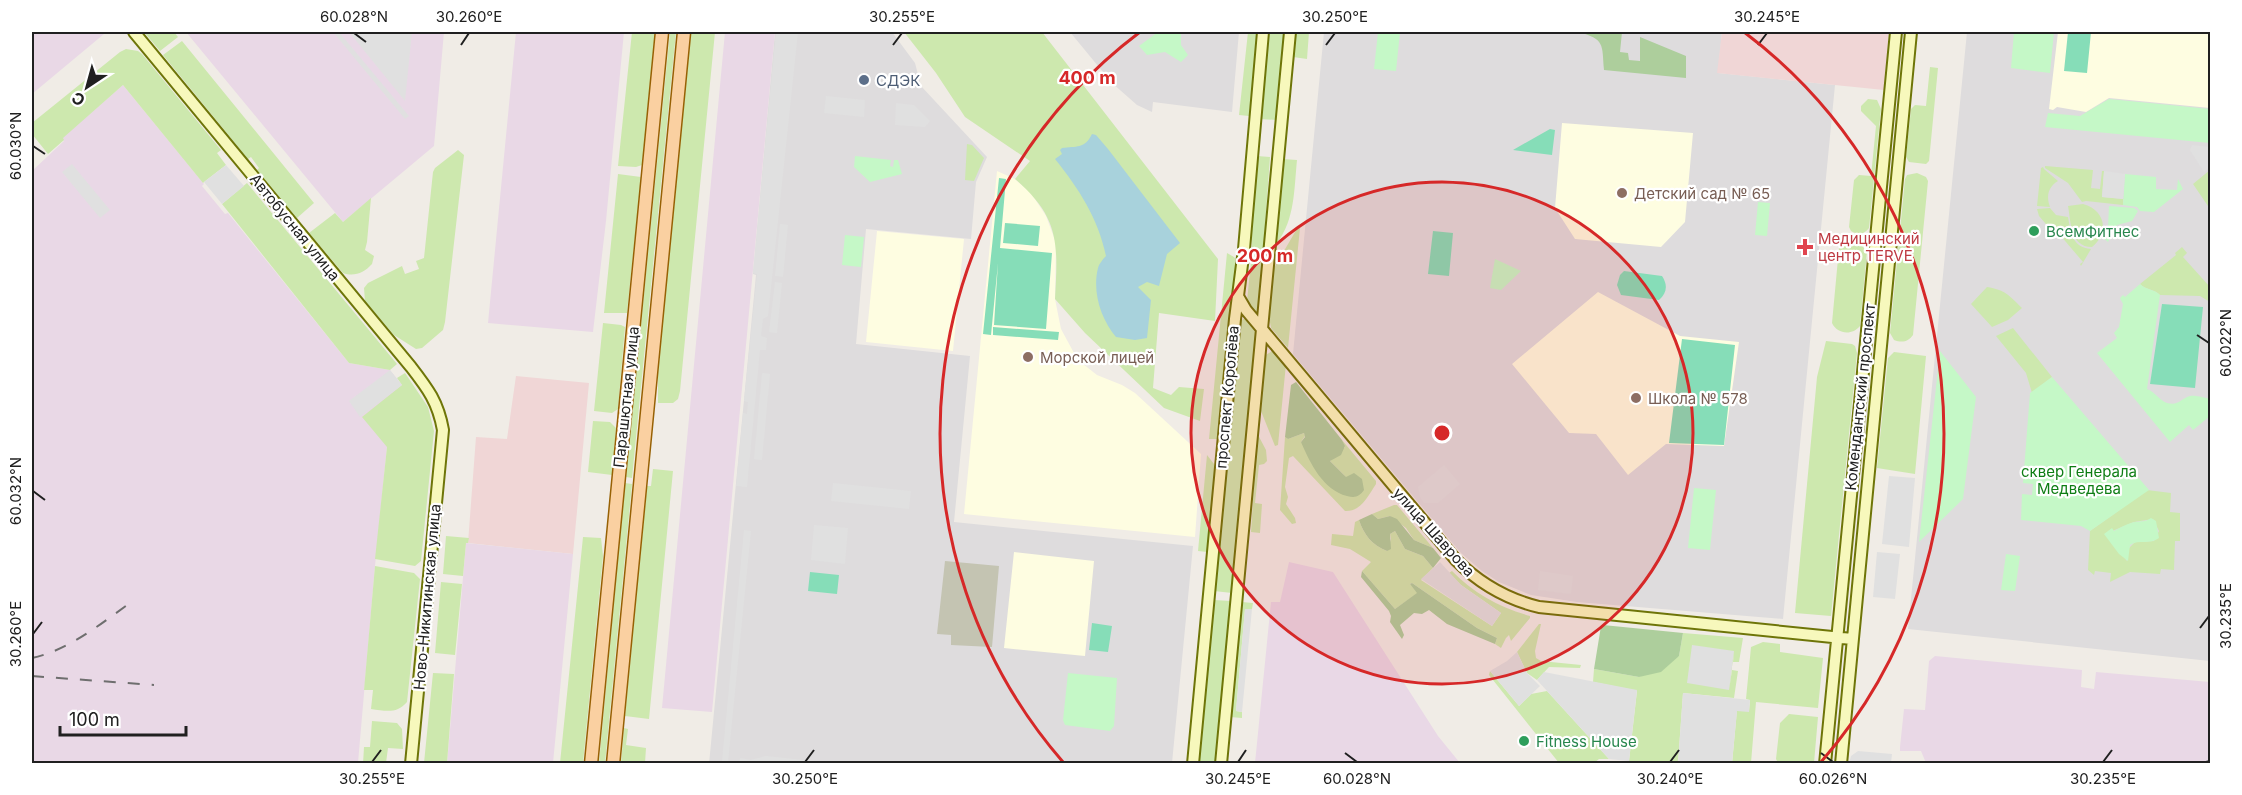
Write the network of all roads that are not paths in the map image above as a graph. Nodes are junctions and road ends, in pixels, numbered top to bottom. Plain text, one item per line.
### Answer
1 (134, 32) edge
2 (662, 32) edge
3 (684, 32) edge
4 (1263, 32) edge
5 (1290, 32) edge
6 (1896, 32) edge
7 (1911, 32) edge
8 (1239, 298) junction
9 (1263, 328) junction
10 (443, 430) joint
11 (1837, 637) junction
12 (1852, 639) junction
13 (411, 764) edge
14 (591, 764) edge
15 (613, 764) edge
16 (1192, 764) edge
17 (1221, 764) edge
18 (1825, 764) edge
19 (1841, 764) edge

1 - 10 street, Автобусная улица
2 - 14 main road, Парашютная улица
3 - 15 main road, Парашютная улица
4 - 8 street, проспект Королёва
5 - 9 street, проспект Королёва
6 - 11 street, Комендантский проспект
7 - 12 street, Комендантский проспект
8 - 9 street, улица Шаврова
8 - 16 street, проспект Королёва
9 - 11 street, улица Шаврова
9 - 17 street, проспект Королёва
10 - 13 street, Ново-Никитинская улица
11 - 12 street, улица Шаврова
11 - 18 street, Комендантский проспект
12 - 19 street, Комендантский проспект

